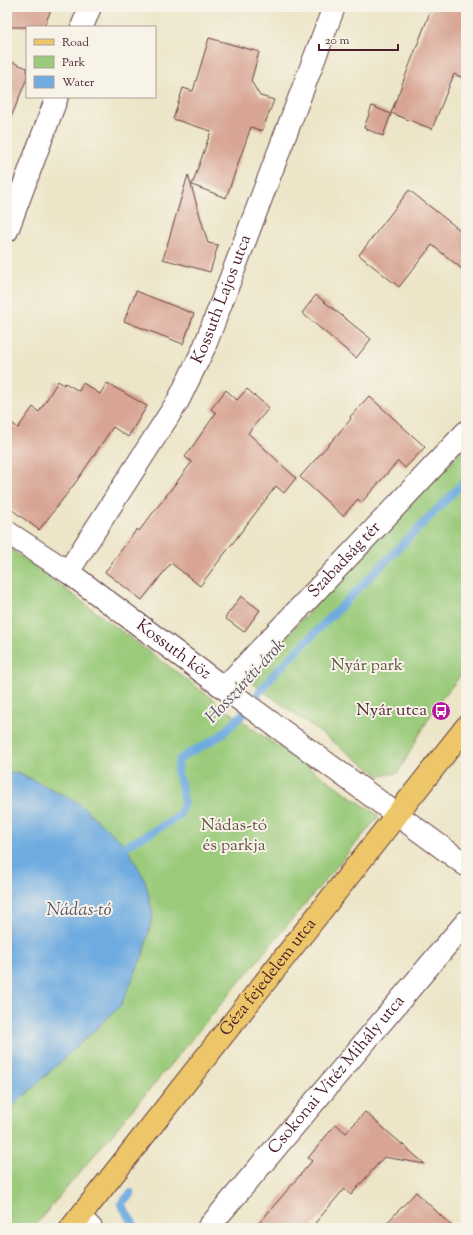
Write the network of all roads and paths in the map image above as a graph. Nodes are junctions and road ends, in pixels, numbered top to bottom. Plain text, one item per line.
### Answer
1 (90, 7) edge
2 (334, 7) edge
3 (82, 26) edge
4 (57, 98) edge
5 (7, 231) edge
6 (466, 432) edge
7 (7, 532) edge
8 (68, 572) junction
9 (228, 691) junction
10 (466, 727) edge
11 (396, 814) junction
12 (466, 865) edge
13 (466, 922) edge
14 (80, 1224) edge
15 (208, 1228) edge

1 - 3 street
2 - 8 street, Kossuth Lajos utca
4 - 5 street
6 - 9 street, Szabadság tér
7 - 8 street, Kossuth köz
8 - 9 street, Kossuth köz
9 - 11 street, Kossuth köz
10 - 11 main road, Géza fejedelem utca
11 - 12 street, Kossuth köz
11 - 14 main road, Géza fejedelem utca
13 - 15 street, Csokonai Vitéz Mihály utca

